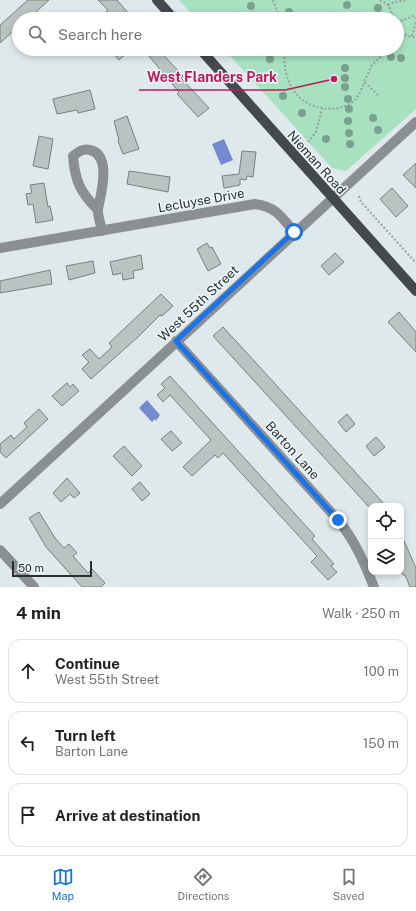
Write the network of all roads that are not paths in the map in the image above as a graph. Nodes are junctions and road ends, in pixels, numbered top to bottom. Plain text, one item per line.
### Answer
1 (157, 0) edge
2 (168, 12) edge
3 (206, 56) edge
4 (416, 122) edge
5 (332, 199) junction
6 (98, 210) junction
7 (102, 230) junction
8 (294, 232) junction
9 (0, 248) edge
10 (416, 291) edge
11 (176, 341) junction
12 (0, 504) edge
13 (0, 550) edge
14 (34, 587) edge
15 (374, 587) edge

1 - 2 main road
3 - 5 main road, Nieman Road
4 - 5 street, West 55th Street
5 - 8 street, West 55th Street
5 - 10 main road, Nieman Road
6 - 6 street
6 - 7 street
7 - 8 street, Lecluyse Drive
7 - 9 street, Lecluyse Drive
8 - 11 street, West 55th Street
11 - 12 street, West 55th Street
11 - 15 street, Barton Lane
13 - 14 street

